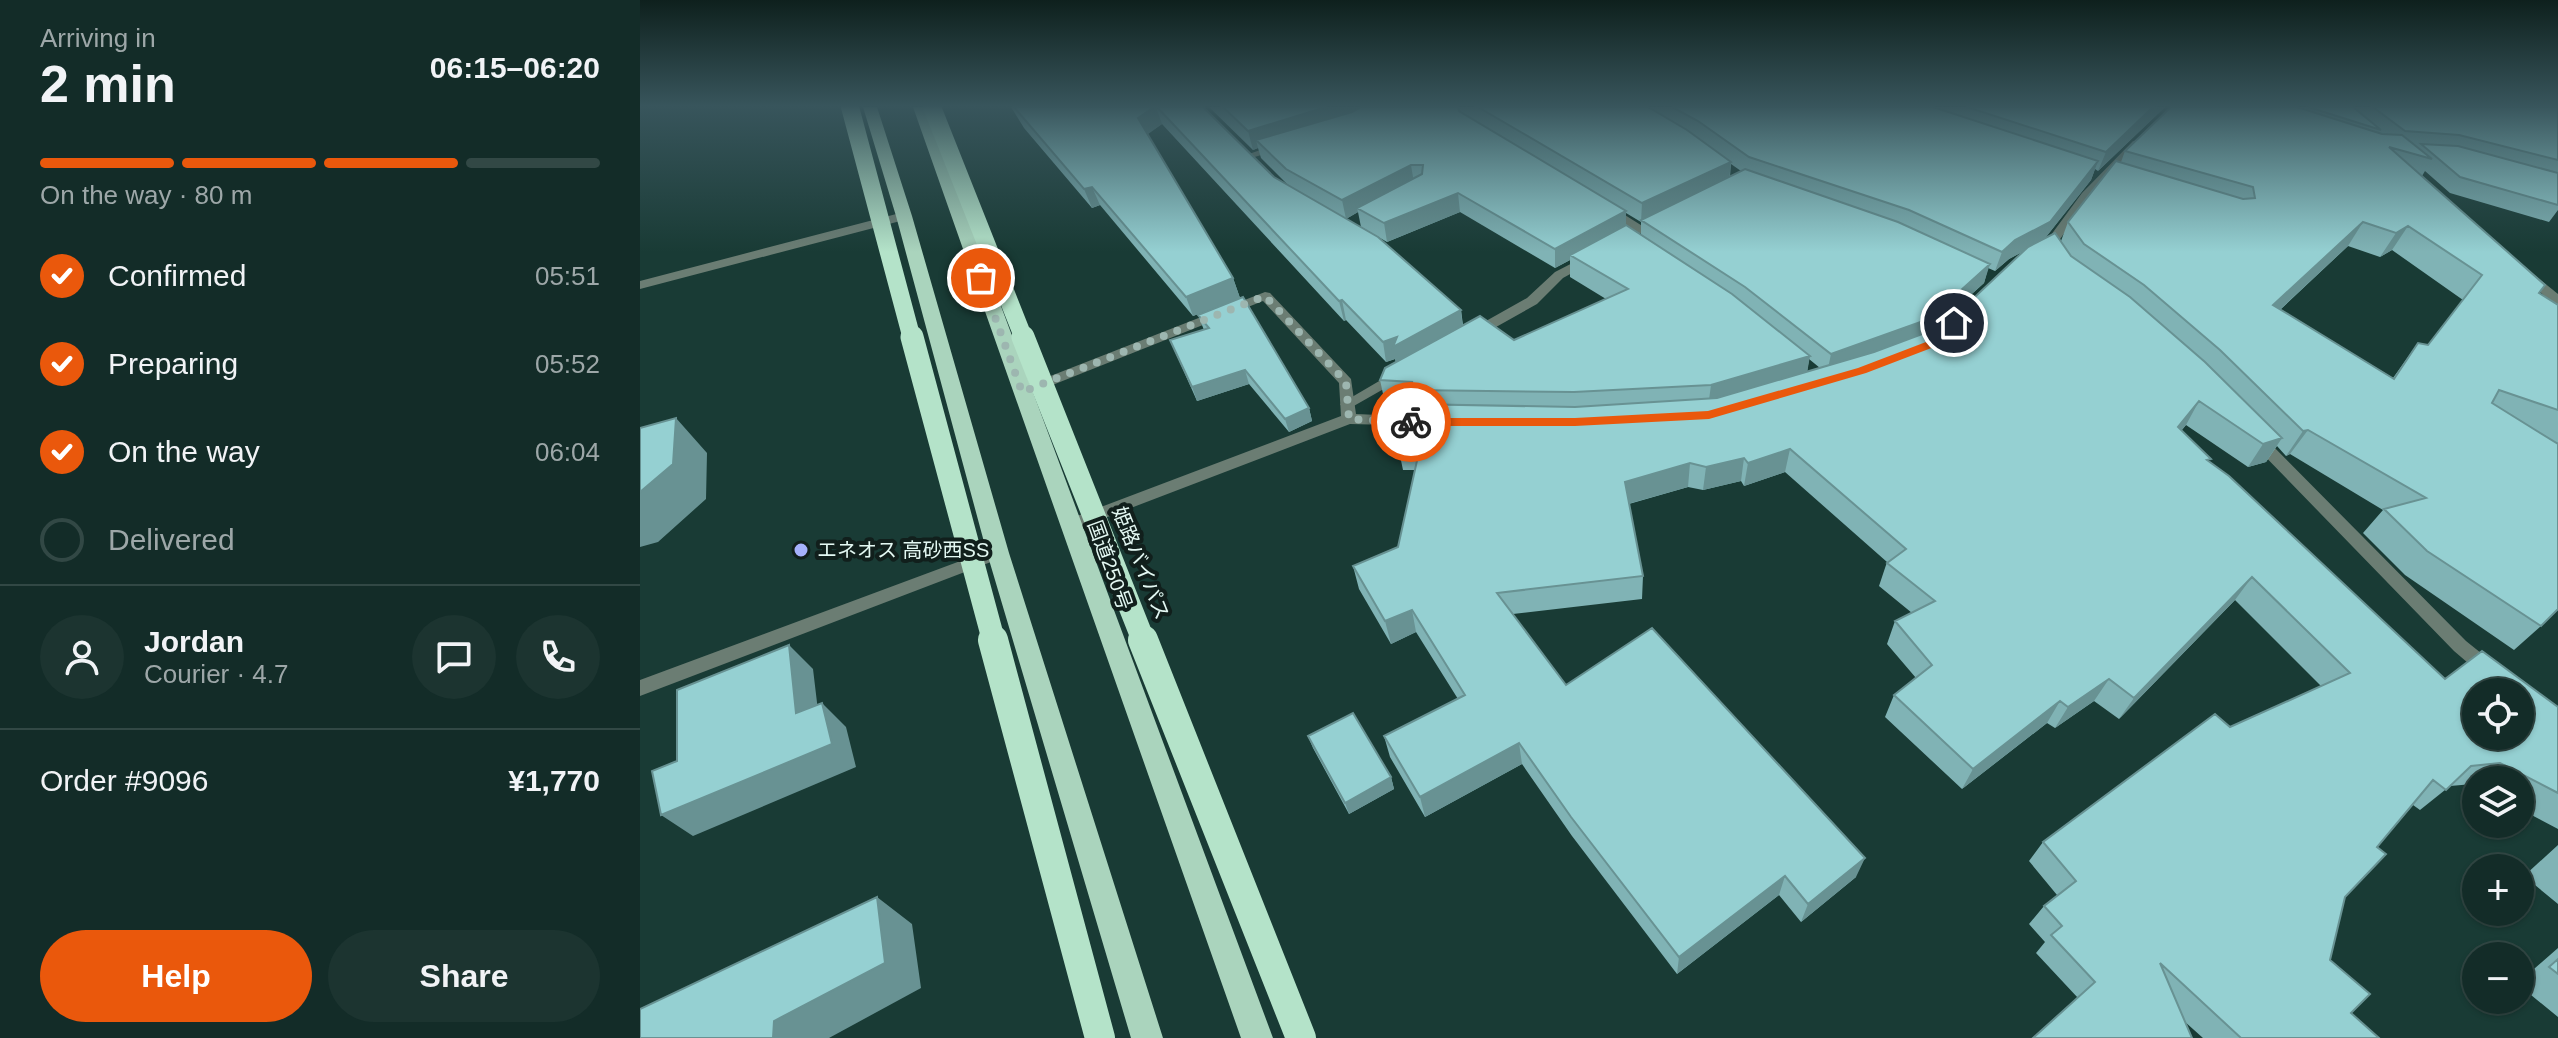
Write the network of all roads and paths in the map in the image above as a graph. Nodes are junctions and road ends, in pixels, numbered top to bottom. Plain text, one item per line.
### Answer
1 (863, 155) edge
2 (885, 155) edge
3 (937, 155) edge
4 (951, 155) edge
5 (2124, 155) edge
6 (2086, 172) edge
7 (2102, 177) junction
8 (2117, 181) edge
9 (1597, 201) edge
10 (904, 216) junction
11 (1632, 242) edge
12 (1599, 253) edge
13 (2025, 259) edge
14 (2520, 267) edge
15 (640, 285) edge
16 (2557, 296) edge
17 (1467, 321) edge
18 (1478, 331) junction
19 (1465, 338) edge
20 (1413, 367) edge
21 (1022, 392) junction
22 (1348, 411) junction
23 (1444, 422) edge
24 (2243, 424) edge
25 (1070, 525) junction
26 (998, 553) junction
27 (2499, 678) edge
28 (640, 688) edge
29 (1100, 1038) edge
30 (1147, 1038) edge
31 (1257, 1038) edge
32 (1301, 1038) edge

1 - 29 highway, bridge
2 - 10 highway
3 - 21 highway, 国道250号
4 - 32 highway, 姫路バイパス, bridge
5 - 7 street
6 - 7 street
7 - 8 street
7 - 13 street
9 - 11 street
10 - 15 street
10 - 26 highway
12 - 18 street
14 - 16 street
17 - 18 street
18 - 19 street
20 - 22 street
21 - 22 street
21 - 25 highway, 国道250号
22 - 23 street
22 - 25 street
24 - 27 street
25 - 31 highway, 国道250号
26 - 28 street
26 - 30 highway

